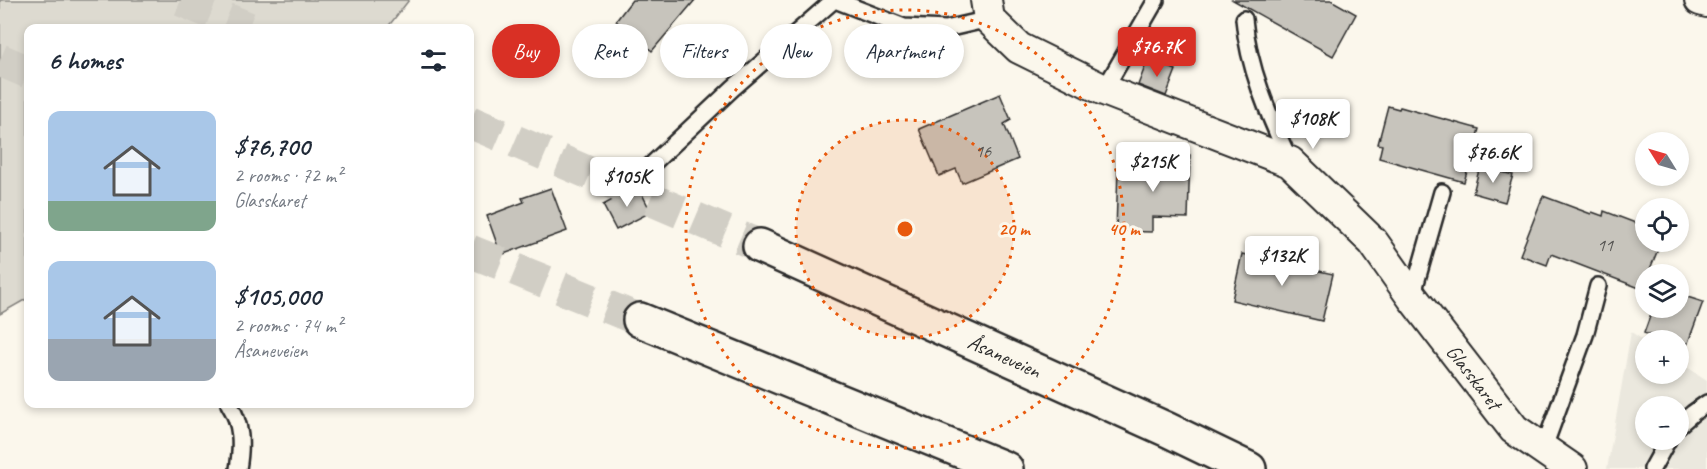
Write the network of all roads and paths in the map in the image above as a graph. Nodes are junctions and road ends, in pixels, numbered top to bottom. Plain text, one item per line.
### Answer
1 (835, 0) edge
2 (1156, 0) edge
3 (1700, 0) edge
4 (1707, 2) edge
5 (987, 9) edge
6 (1244, 19) dead end
7 (1104, 90) junction
8 (1290, 162) junction
9 (648, 168) dead end
10 (1442, 192) dead end
11 (760, 246) tunnel mouth
12 (1598, 286) dead end
13 (1412, 297) junction
14 (640, 320) tunnel mouth
15 (1707, 403) edge
16 (231, 408) edge
17 (1689, 416) edge
18 (1543, 450) junction
19 (1662, 450) edge
20 (238, 469) edge
21 (1006, 469) edge
22 (1248, 469) edge
23 (1572, 469) edge
24 (1652, 469) edge

1 - 5 lane, Glasskaret
1 - 9 lane, Glasskaret
2 - 7 lane
3 - 4 street
5 - 7 street, Glasskaret
6 - 8 lane, Glasskaret
7 - 8 street, Glasskaret
8 - 13 street, Glasskaret
10 - 13 lane
11 - 22 highway, Åsaneveien
12 - 18 lane
13 - 18 street, Glasskaret
14 - 21 highway
15 - 17 lane
16 - 20 lane
18 - 23 street, Glasskaret
19 - 24 lane

